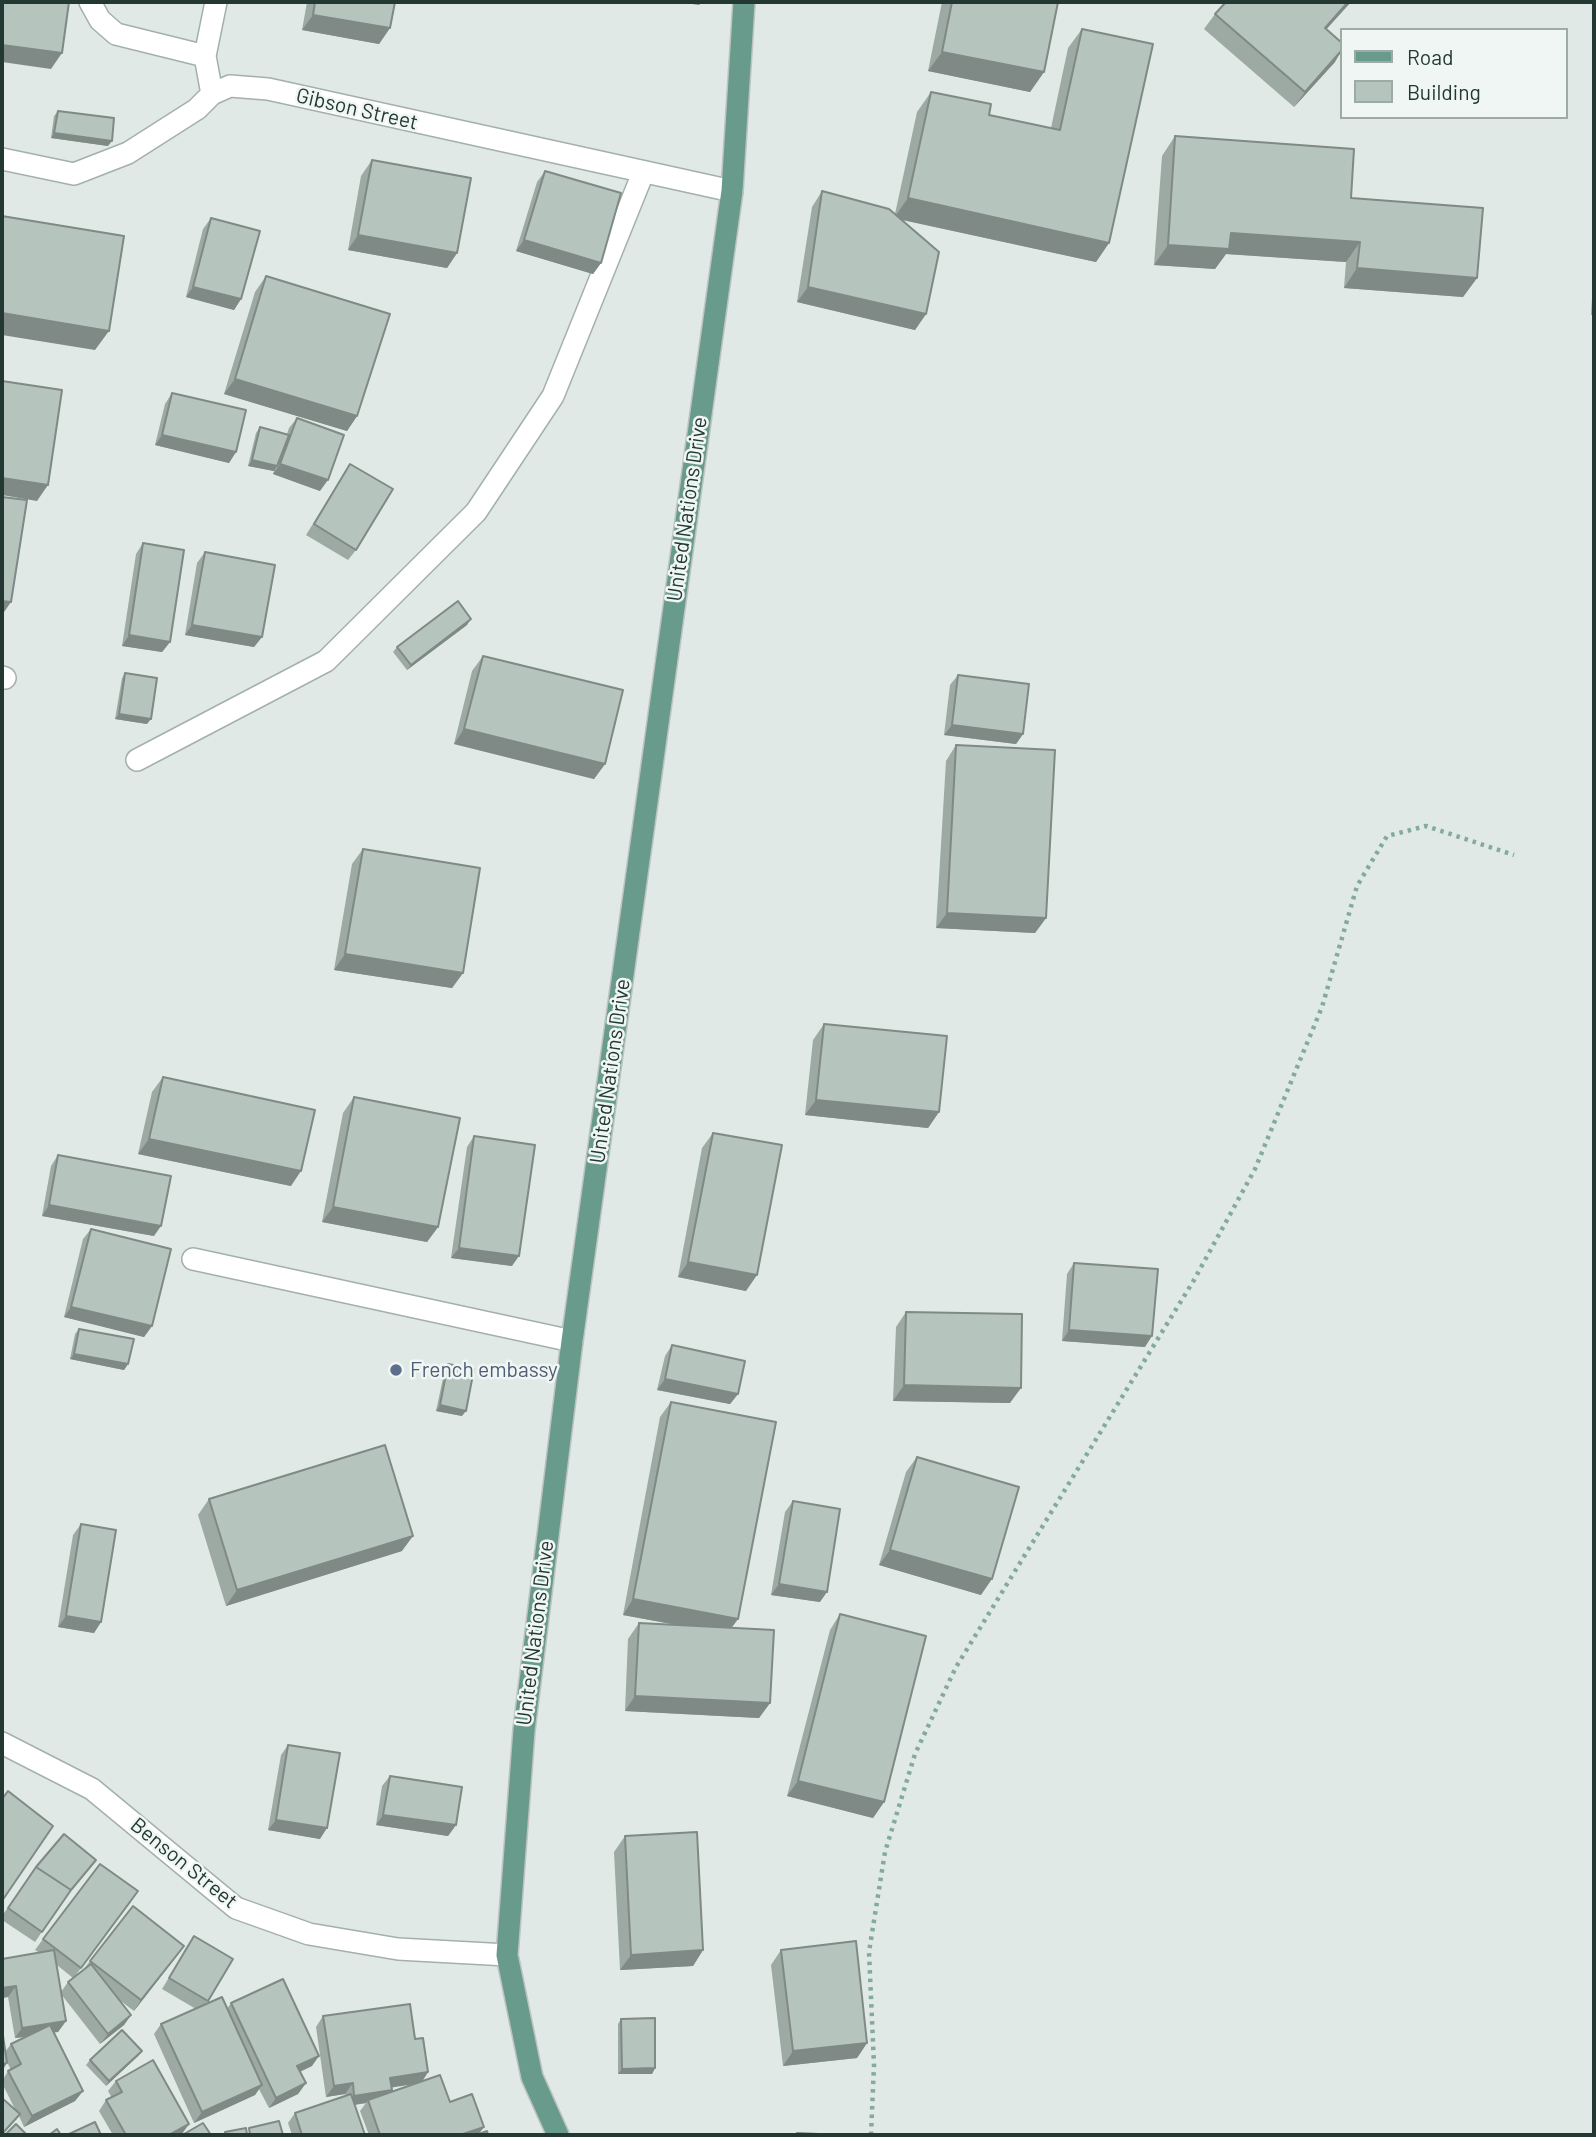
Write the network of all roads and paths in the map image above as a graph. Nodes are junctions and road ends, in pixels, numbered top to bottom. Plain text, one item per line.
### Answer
1 (90, 2) edge
2 (216, 2) edge
3 (744, 2) edge
4 (205, 56) junction
5 (212, 93) junction
6 (2, 159) edge
7 (643, 173) junction
8 (732, 191) junction
9 (137, 760) dead end
10 (1514, 855) dead end
11 (193, 1259) dead end
12 (572, 1341) junction
13 (2, 1743) edge
14 (507, 1955) junction
15 (558, 2135) edge
16 (871, 2135) edge

1 - 4 street
2 - 4 street
3 - 8 main road, United Nations Drive
4 - 5 street
5 - 6 street
5 - 7 street, Gibson Street
7 - 8 street, Gibson Street
7 - 9 street
8 - 12 main road, United Nations Drive
10 - 16 path
11 - 12 street
12 - 14 main road, United Nations Drive
13 - 14 street, Benson Street
14 - 15 main road, United Nations Drive

